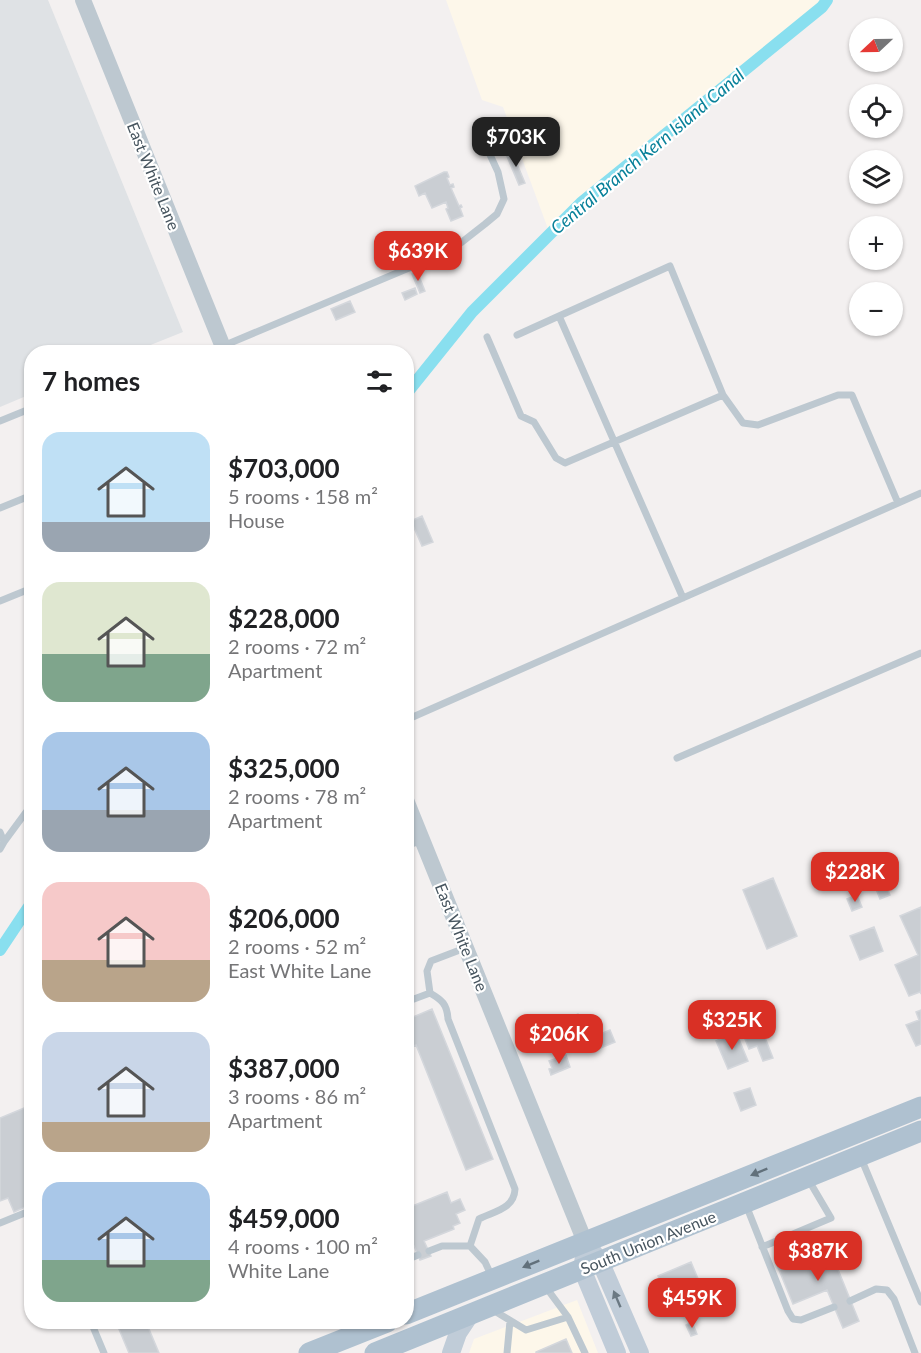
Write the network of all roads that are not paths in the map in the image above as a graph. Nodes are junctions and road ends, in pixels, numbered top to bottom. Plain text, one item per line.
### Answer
1 (82, 0) edge
2 (485, 144) dead end
3 (559, 316) junction
4 (517, 335) dead end
5 (486, 337) dead end
6 (222, 345) edge
7 (233, 345) edge
8 (723, 395) junction
9 (24, 411) edge
10 (0, 421) edge
11 (615, 441) junction
12 (921, 493) edge
13 (24, 498) edge
14 (898, 503) junction
15 (0, 508) edge
16 (24, 591) edge
17 (683, 598) junction
18 (0, 601) edge
19 (921, 652) edge
20 (414, 716) edge
21 (677, 758) dead end
22 (24, 815) edge
23 (414, 819) edge
24 (0, 832) edge
25 (423, 840) junction
26 (414, 843) edge
27 (2, 846) edge
28 (466, 948) junction
29 (430, 993) junction
30 (414, 999) edge
31 (916, 1109) edge
32 (878, 1125) junction
33 (920, 1131) edge
34 (860, 1155) junction
35 (807, 1177) junction
36 (782, 1187) junction
37 (745, 1202) junction
38 (24, 1213) edge
39 (0, 1223) edge
40 (585, 1242) junction
41 (470, 1246) junction
42 (762, 1247) junction
43 (429, 1251) dead end
44 (418, 1255) dead end
45 (414, 1257) edge
46 (591, 1265) junction
47 (492, 1279) junction
48 (544, 1285) junction
49 (850, 1301) dead end
50 (921, 1302) edge
51 (834, 1307) dead end
52 (414, 1311) edge
53 (479, 1311) junction
54 (567, 1317) junction
55 (510, 1321) junction
56 (414, 1323) edge
57 (94, 1329) edge
58 (369, 1329) edge
59 (402, 1329) edge
60 (389, 1350) edge
61 (104, 1353) edge
62 (309, 1353) edge
63 (451, 1353) edge
64 (507, 1353) edge
65 (585, 1353) edge
66 (617, 1353) edge
67 (640, 1353) edge
68 (915, 1353) edge

1 - 6 street, East White Lane
2 - 7 lane
3 - 4 lane
3 - 8 lane
3 - 11 lane
5 - 11 lane
8 - 11 lane
8 - 14 lane
9 - 10 lane
11 - 17 lane
12 - 14 lane
13 - 15 lane
14 - 17 lane
16 - 18 lane
17 - 20 lane
19 - 21 lane
22 - 27 lane
23 - 25 street, East White Lane
24 - 27 lane
25 - 26 lane
25 - 28 street, East White Lane
28 - 29 lane
28 - 40 street, East White Lane
29 - 30 lane
29 - 41 lane
31 - 32 main road, South Union Avenue
31 - 33 lane
32 - 36 main road
32 -> 40 main road, South Union Avenue
33 - 34 main road, South Union Avenue
34 - 35 main road, South Union Avenue
34 - 50 lane
35 - 36 main road, South Union Avenue
35 - 42 lane
36 - 37 main road, South Union Avenue
37 - 42 lane
37 - 46 main road, South Union Avenue
38 - 39 lane
40 - 46 main road
40 -> 47 main road, South Union Avenue
41 - 43 lane
41 - 47 lane
42 - 51 lane
44 - 45 lane
46 - 48 main road, South Union Avenue
46 - 66 main road
67 -> 46 main road
47 - 52 main road, South Union Avenue
47 - 56 main road
48 - 53 main road, South Union Avenue
48 - 54 lane
49 - 68 lane
53 - 55 lane
53 - 60 main road, South Union Avenue
53 - 63 main road
54 - 55 lane
54 - 65 lane
55 - 64 lane
57 - 61 lane
58 - 62 main road
59 - 60 main road

